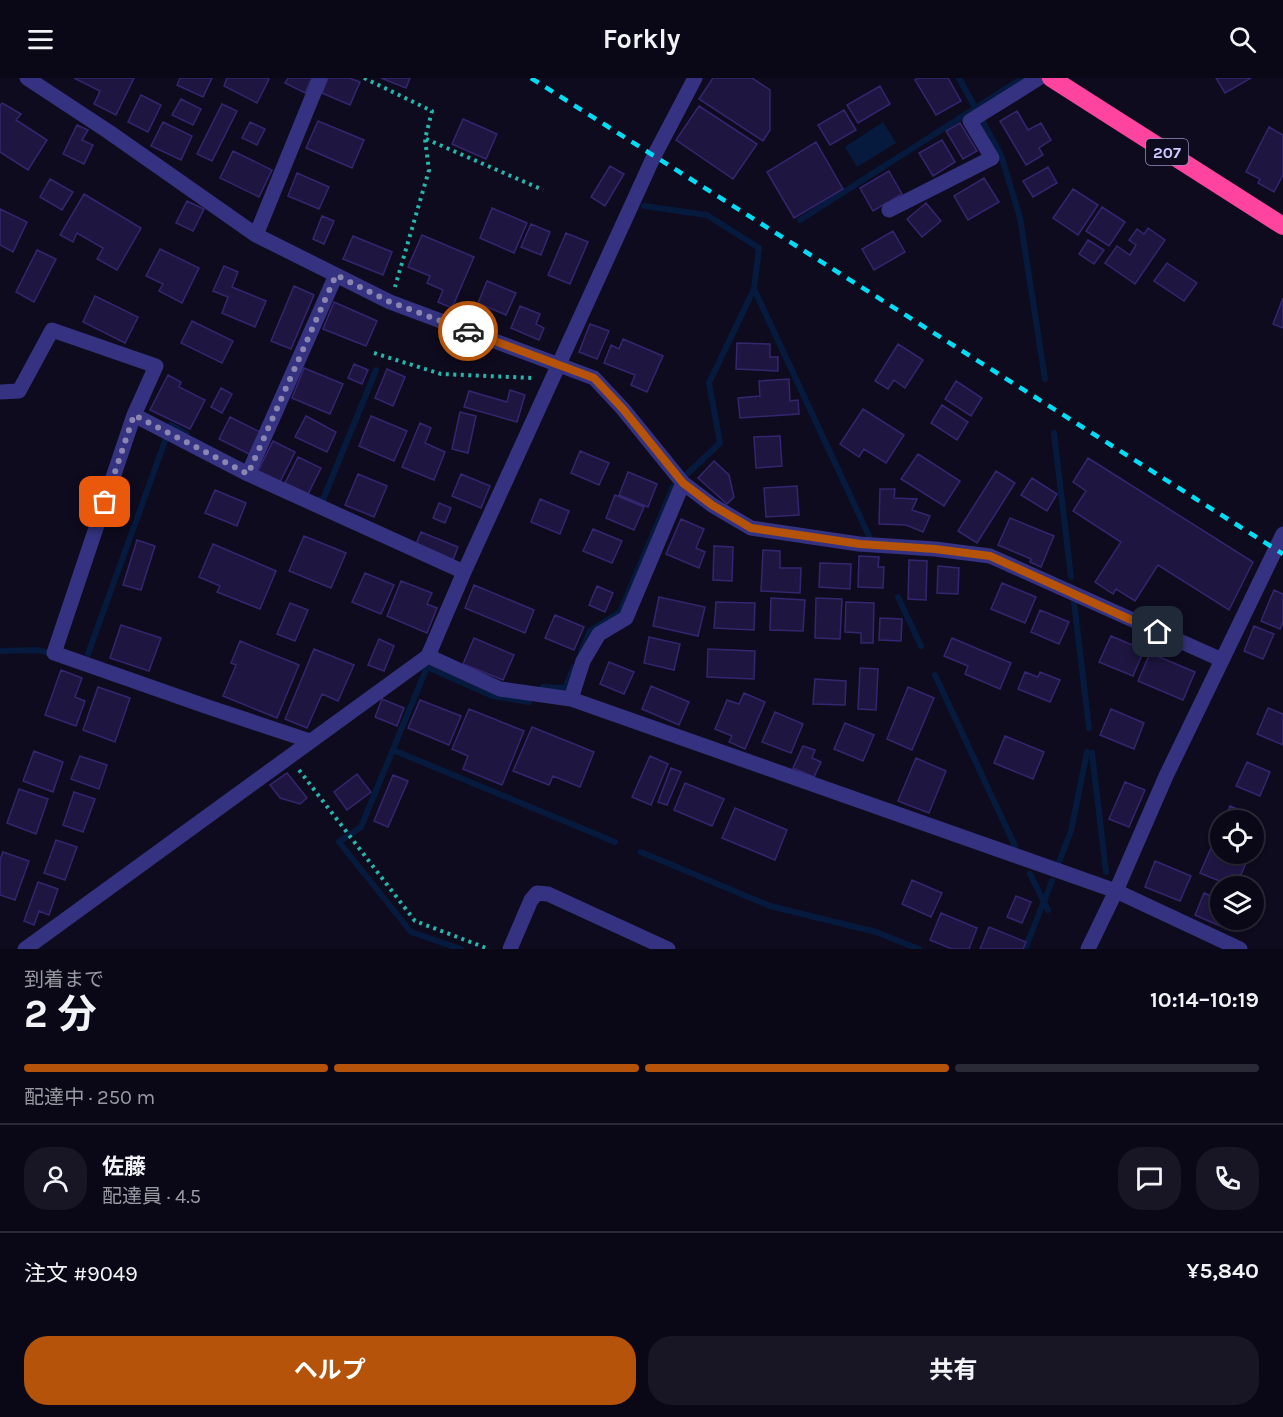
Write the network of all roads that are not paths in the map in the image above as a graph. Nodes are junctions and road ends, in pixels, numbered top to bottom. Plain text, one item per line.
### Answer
1 (27, 78) edge
2 (320, 78) edge
3 (695, 78) edge
4 (1039, 78) edge
5 (1051, 78) edge
6 (889, 210) dead end
7 (1283, 226) edge
8 (256, 235) junction
9 (336, 275) junction
10 (555, 372) junction
11 (0, 392) edge
12 (134, 415) junction
13 (248, 474) junction
14 (683, 483) junction
15 (1283, 534) edge
16 (464, 572) junction
17 (428, 656) junction
18 (1222, 660) junction
19 (571, 699) junction
20 (310, 741) junction
21 (1116, 891) junction
22 (25, 949) edge
23 (510, 949) edge
24 (668, 949) edge
25 (1088, 949) edge
26 (1240, 949) edge

1 - 8 street
2 - 8 street
3 - 10 street
4 - 6 street
5 - 7 highway, 207
8 - 9 street
9 - 10 street
9 - 13 street
10 - 14 street
10 - 16 street
11 - 12 street
12 - 13 street
12 - 20 street
13 - 16 street
14 - 18 street
14 - 19 street
15 - 18 street
16 - 17 street
17 - 19 street
17 - 20 street
18 - 21 street
19 - 21 street
20 - 22 street
21 - 25 street
21 - 26 street
23 - 24 street

